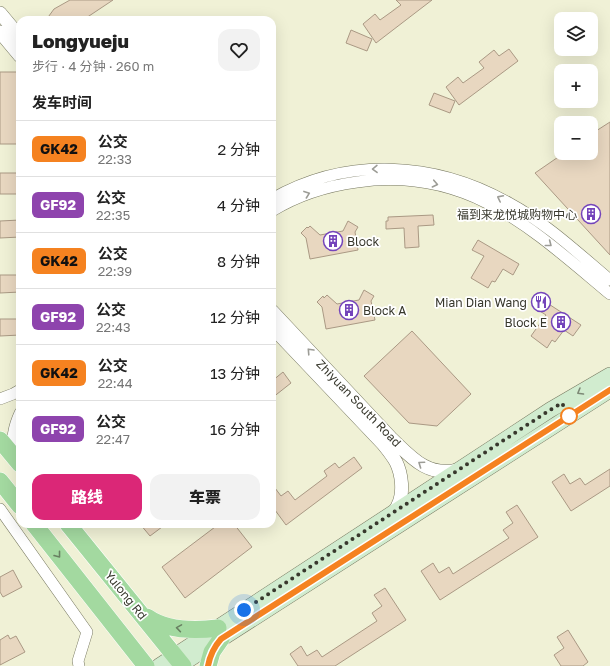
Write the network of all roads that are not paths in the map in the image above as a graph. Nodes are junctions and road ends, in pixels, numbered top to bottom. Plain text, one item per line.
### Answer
1 (0, 13) edge
2 (0, 32) edge
3 (16, 32) edge
4 (16, 51) edge
5 (276, 196) edge
6 (276, 209) edge
7 (610, 280) edge
8 (610, 294) edge
9 (276, 315) edge
10 (276, 331) edge
11 (610, 375) edge
12 (610, 390) edge
13 (16, 392) edge
14 (0, 399) edge
15 (16, 420) edge
16 (0, 440) edge
17 (16, 456) edge
18 (16, 459) edge
19 (457, 470) junction
20 (0, 481) edge
21 (16, 501) edge
22 (0, 509) edge
23 (393, 513) junction
24 (37, 528) edge
25 (71, 528) edge
26 (138, 610) junction
27 (219, 633) junction
28 (180, 663) edge
29 (79, 666) edge
30 (146, 666) edge
31 (159, 666) edge
32 (208, 666) edge

1 - 3 street
2 - 4 street
7 -> 5 street
6 -> 8 street
19 -> 9 street, Zhiyuan South Road
10 - 23 street, Zhiyuan South Road
11 -> 19 main road
12 - 27 main road
13 - 14 street
15 - 17 street
16 - 18 main road
19 - 23 main road
20 - 21 main road
22 - 29 street
23 - 27 main road
24 -> 30 main road
25 - 26 main road, Yulong Rd
27 -> 26 main road
26 - 28 main road, Yulong Rd
27 - 28 main road
27 - 32 main road
28 - 31 main road

